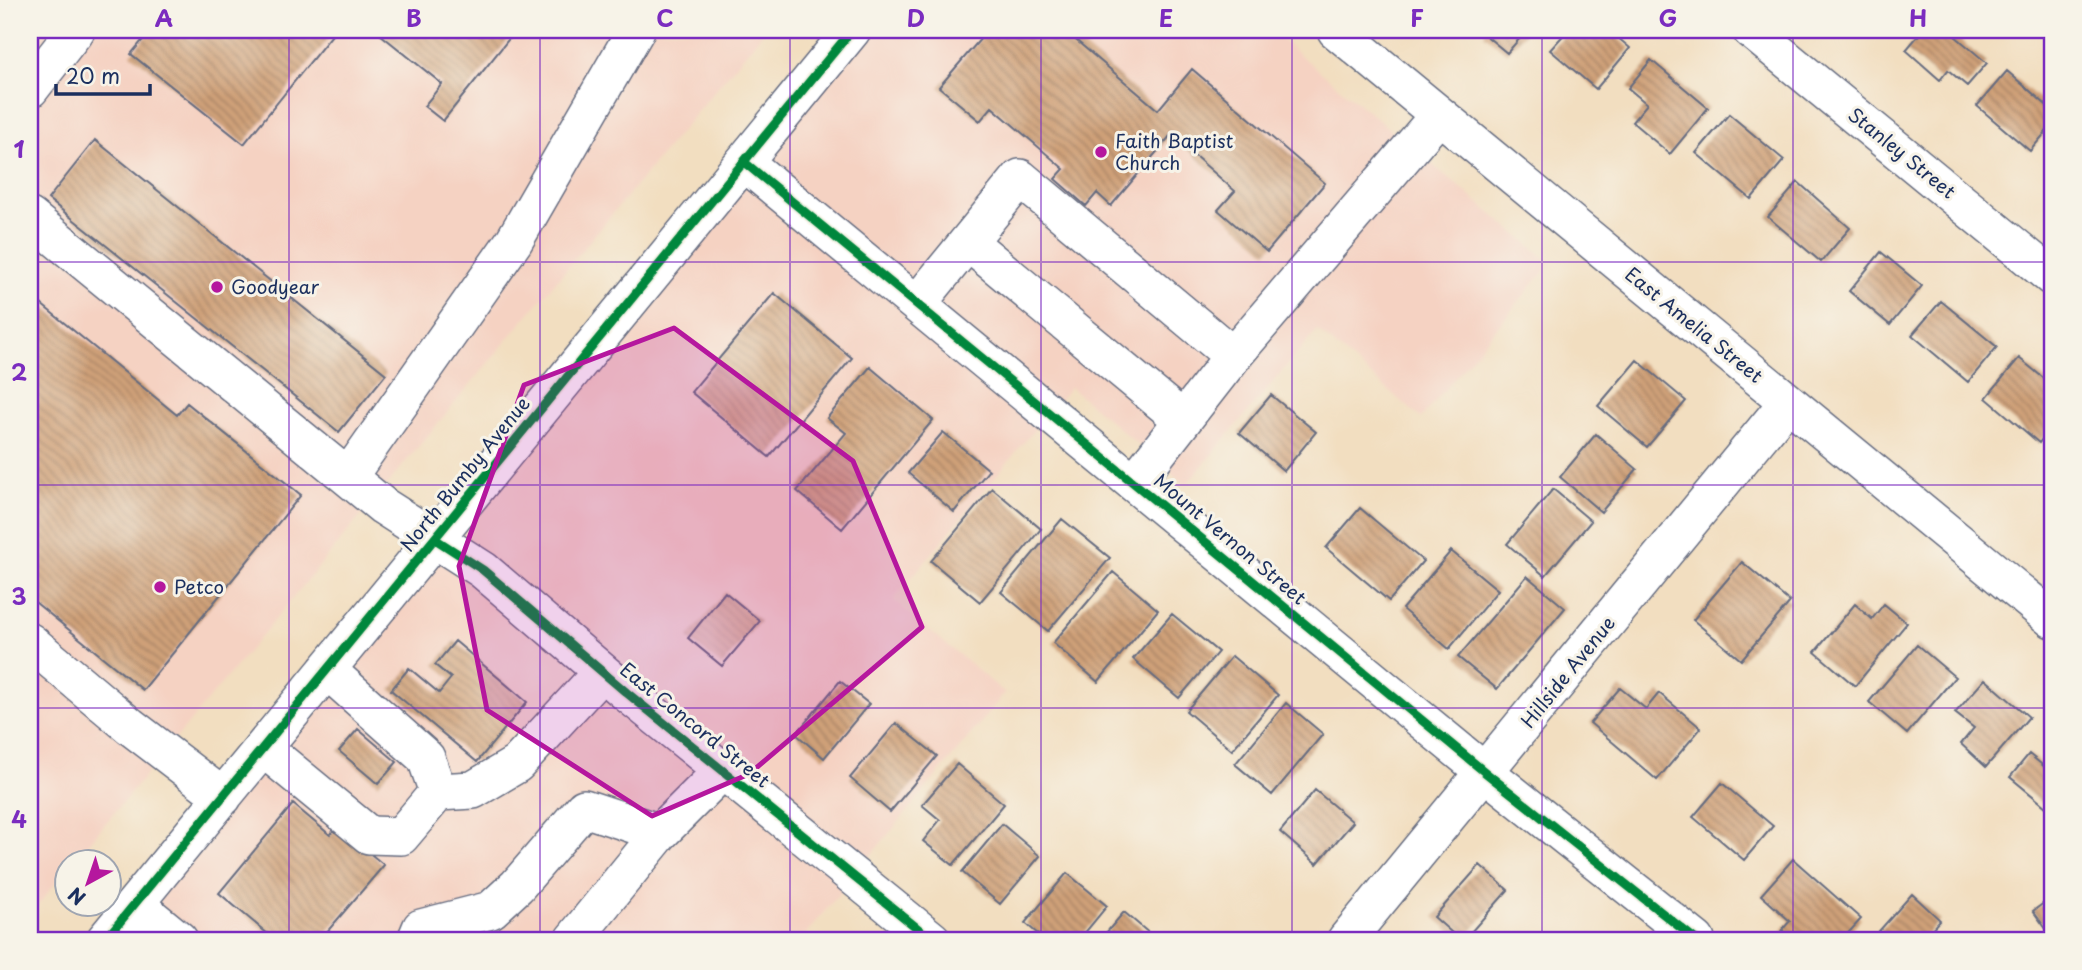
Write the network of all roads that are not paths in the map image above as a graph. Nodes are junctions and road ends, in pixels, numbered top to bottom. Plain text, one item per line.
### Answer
1 (76, 30) edge
2 (636, 30) edge
3 (852, 30) edge
4 (1336, 30) edge
5 (1751, 30) edge
6 (30, 89) edge
7 (1439, 115) junction
8 (744, 162) junction
9 (30, 217) edge
10 (968, 242) junction
11 (2052, 277) edge
12 (917, 304) junction
13 (1233, 356) junction
14 (1788, 402) junction
15 (1183, 420) junction
16 (348, 477) junction
17 (1134, 483) junction
18 (435, 539) junction
19 (2052, 619) edge
20 (30, 642) edge
21 (327, 670) junction
22 (602, 672) junction
23 (263, 748) junction
24 (722, 771) junction
25 (1486, 773) junction
26 (438, 792) junction
27 (223, 797) junction
28 (660, 833) junction
29 (135, 904) junction
30 (105, 940) edge
31 (179, 940) edge
32 (416, 940) edge
33 (573, 940) edge
34 (932, 940) edge
35 (1346, 940) edge
36 (1696, 940) edge

1 - 6 street
2 - 16 street
3 - 8 street, North Bumby Avenue
4 - 7 street, East Amelia Street
5 - 11 street, Stanley Street
7 - 13 street
7 - 14 street, East Amelia Street
8 - 12 street, Mount Vernon Street
8 - 18 street, North Bumby Avenue
9 - 16 street, East Concord Street
10 - 12 street
10 - 13 street
10 - 15 street
12 - 17 street, Mount Vernon Street
13 - 15 street
14 - 19 street, East Amelia Street
14 - 25 street, Hillside Avenue
15 - 17 street
16 - 18 street, East Concord Street
17 - 25 street, Mount Vernon Street
18 - 21 street, North Bumby Avenue
18 - 22 street, East Concord Street
20 - 27 street
21 - 23 street, North Bumby Avenue
21 - 26 street
22 - 24 street, East Concord Street
22 - 26 street
23 - 26 street
23 - 27 street, North Bumby Avenue
24 - 28 street
24 - 34 street, East Concord Street
25 - 35 street, Hillside Avenue
25 - 36 street, Mount Vernon Street
27 - 29 street, North Bumby Avenue
28 - 32 street
28 - 33 street
29 - 30 street, North Bumby Avenue
29 - 31 street

